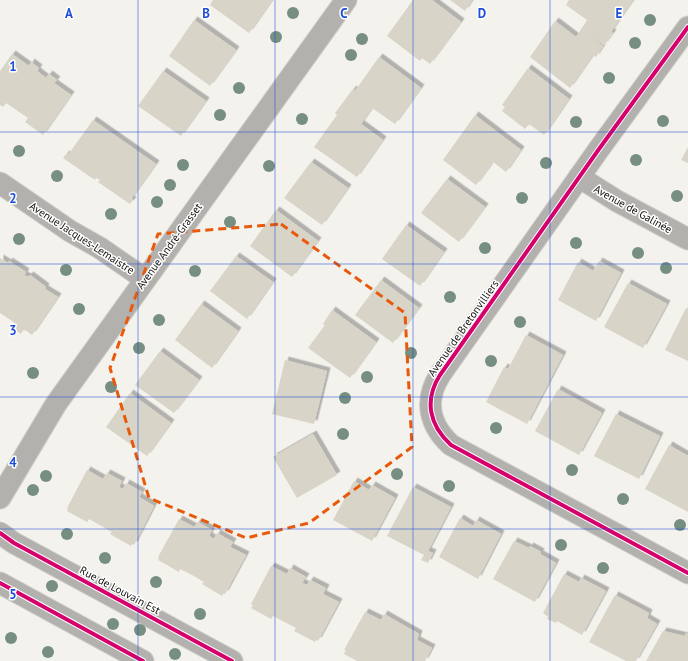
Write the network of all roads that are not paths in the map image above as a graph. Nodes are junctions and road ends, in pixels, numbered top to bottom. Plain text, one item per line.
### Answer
1 (346, 0) edge
2 (688, 27) edge
3 (579, 177) junction
4 (0, 183) edge
5 (688, 239) edge
6 (145, 279) junction
7 (0, 498) edge
8 (0, 533) edge
9 (688, 573) edge
10 (0, 583) edge
11 (142, 661) edge
12 (232, 661) edge

1 - 6 street, Avenue André-Grasset
2 - 3 street, Avenue de Bretonvilliers
3 - 5 street, Avenue de Galinée
3 - 9 street, Avenue de Bretonvilliers
4 - 6 street, Avenue Jacques-Lemaistre
6 - 7 street, Avenue André-Grasset
8 - 12 street, Rue de Louvain Est
10 - 11 street

